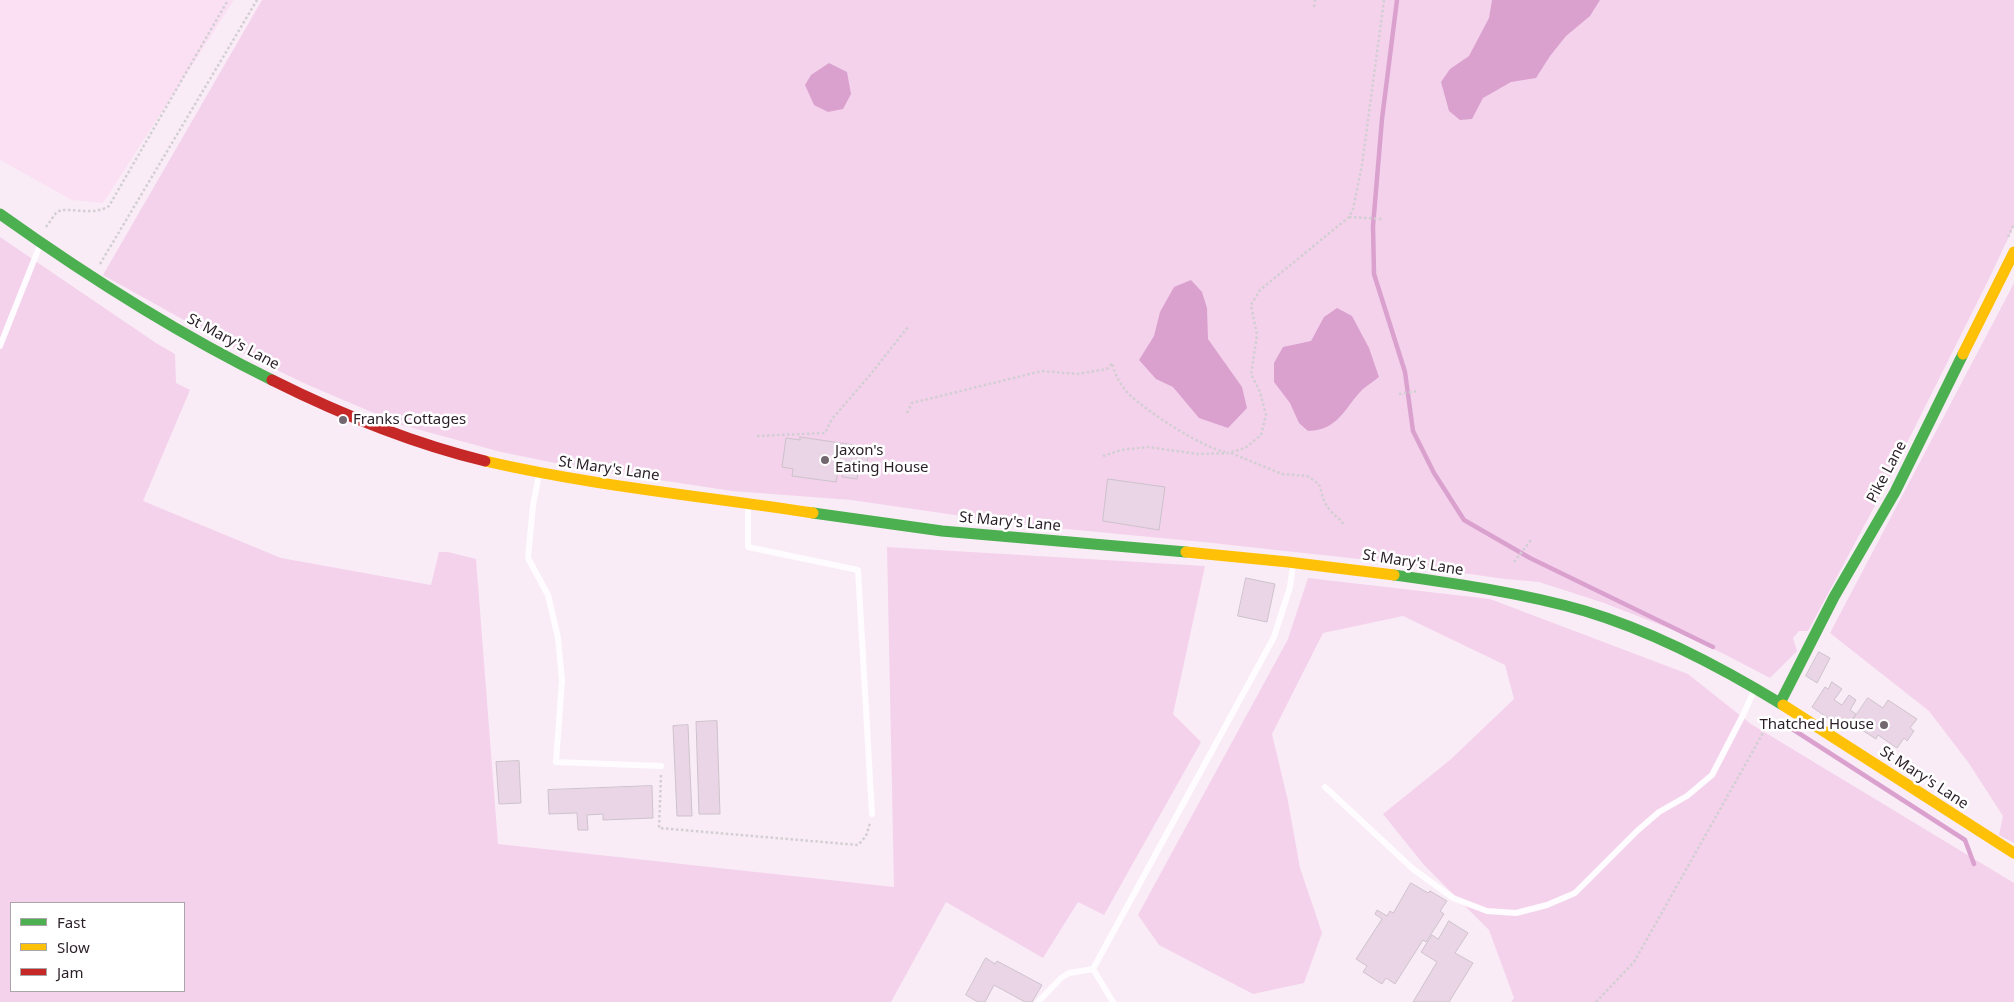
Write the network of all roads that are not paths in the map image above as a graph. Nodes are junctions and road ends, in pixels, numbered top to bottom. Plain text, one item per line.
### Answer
1 (0, 214) edge
2 (39, 242) junction
3 (2014, 252) edge
4 (0, 346) edge
5 (540, 474) junction
6 (748, 503) junction
7 (1293, 563) junction
8 (1755, 688) junction
9 (1780, 702) junction
10 (661, 766) road end
11 (1325, 786) dead end
12 (872, 814) road end
13 (2014, 853) edge
14 (1094, 969) junction
15 (1038, 1002) edge
16 (1113, 1002) edge

1 - 2 main road, St Mary's Lane
2 - 4 lane
2 - 5 main road, St Mary's Lane
3 - 9 main road, Pike Lane
5 - 6 main road, St Mary's Lane
5 - 10 lane
6 - 7 main road, St Mary's Lane
6 - 12 lane
7 - 8 main road, St Mary's Lane
7 - 14 lane
8 - 9 main road, St Mary's Lane
8 - 11 lane
9 - 13 main road, St Mary's Lane
14 - 15 lane
14 - 16 lane

